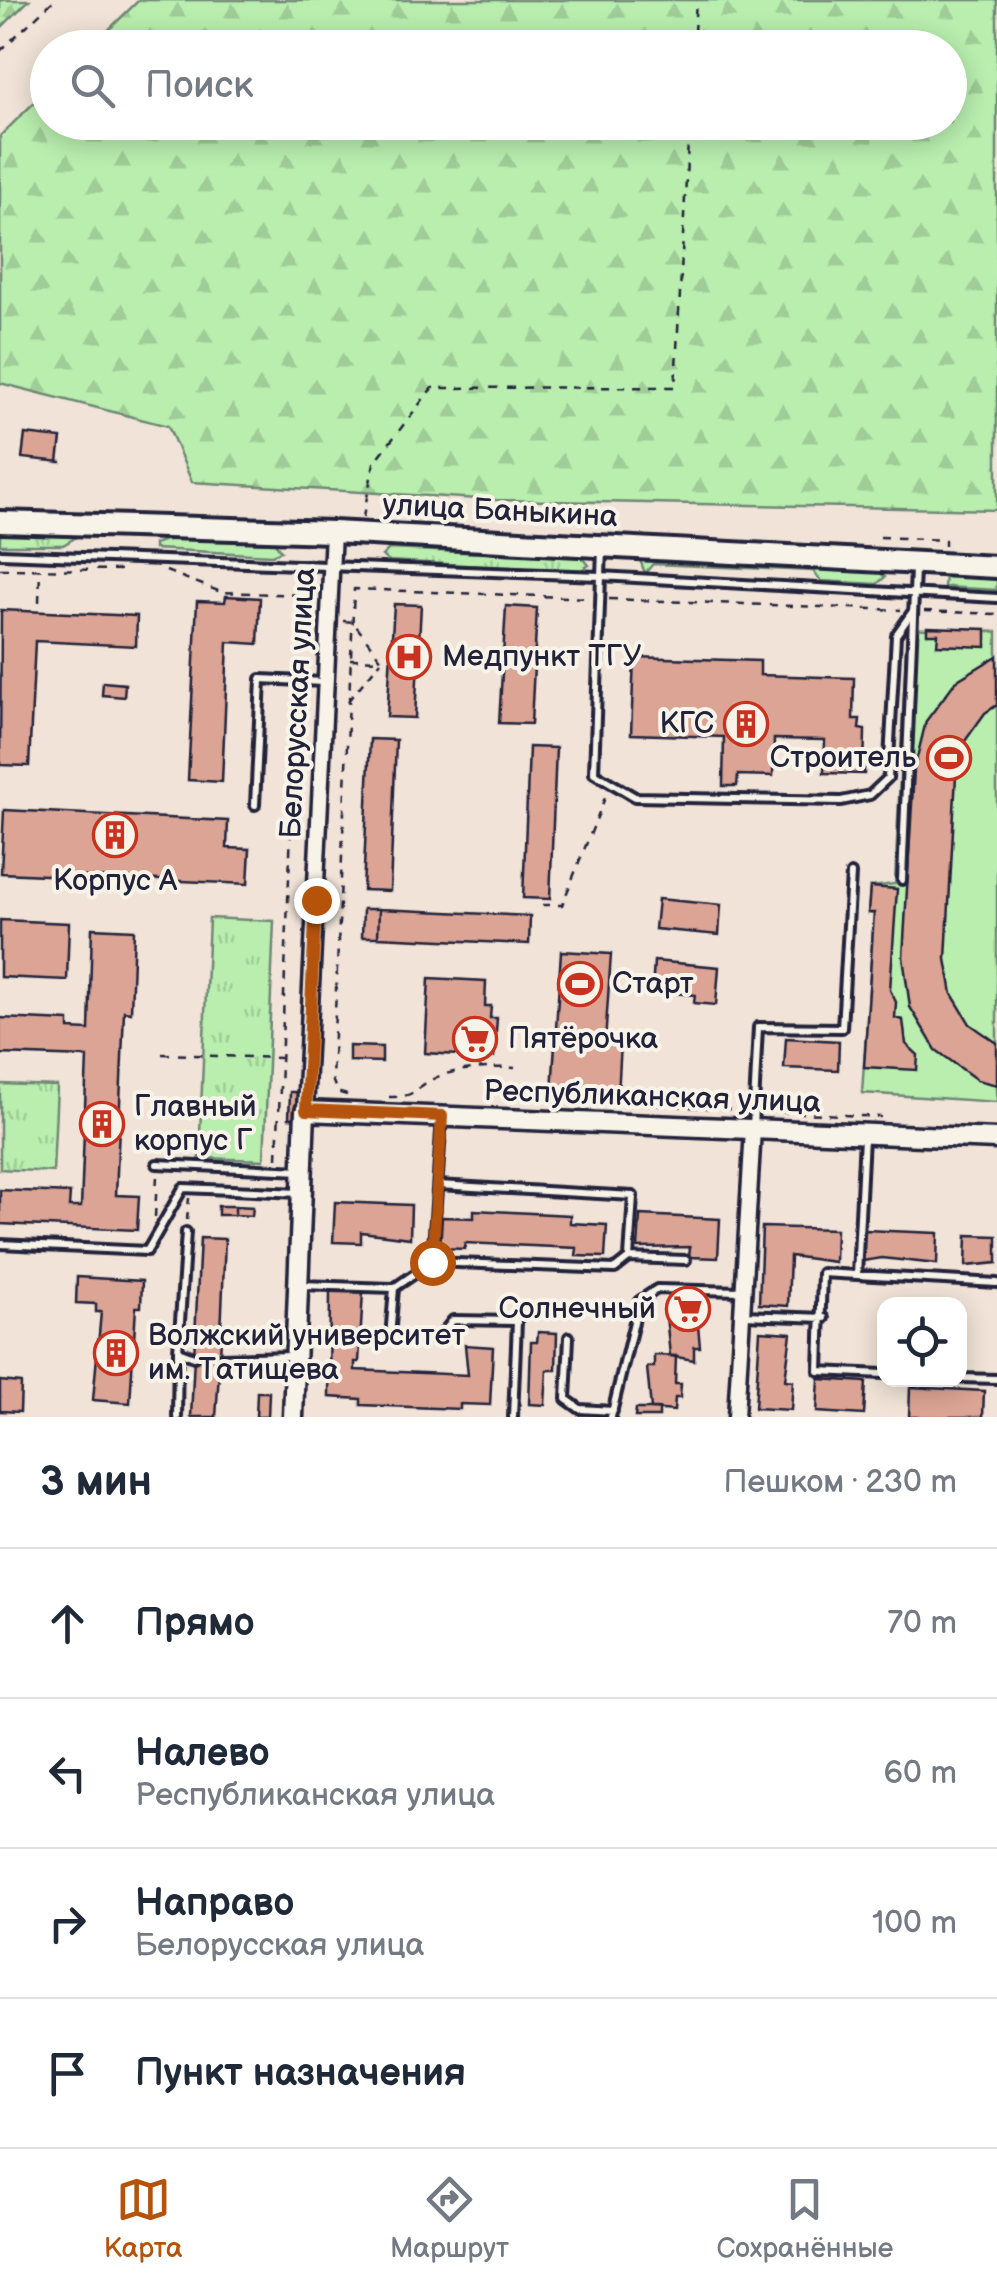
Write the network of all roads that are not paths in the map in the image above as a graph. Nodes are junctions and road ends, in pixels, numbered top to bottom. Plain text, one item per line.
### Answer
1 (0, 522) edge
2 (334, 532) junction
3 (602, 547) junction
4 (0, 554) edge
5 (916, 562) junction
6 (997, 566) edge
7 (332, 567) junction
8 (600, 576) junction
9 (914, 593) junction
10 (997, 598) edge
11 (913, 610) junction
12 (326, 682) junction
13 (255, 805) dead end
14 (851, 874) dead end
15 (902, 880) dead end
16 (306, 1110) junction
17 (442, 1116) junction
18 (752, 1129) junction
19 (864, 1134) junction
20 (997, 1139) edge
21 (158, 1164) dead end
22 (302, 1171) junction
23 (438, 1185) junction
24 (301, 1193) junction
25 (186, 1232) road end
26 (0, 1244) edge
27 (629, 1258) junction
28 (686, 1260) dead end
29 (432, 1262) junction
30 (857, 1275) junction
31 (997, 1283) edge
32 (298, 1284) junction
33 (394, 1288) junction
34 (743, 1291) junction
35 (742, 1315) junction
36 (824, 1318) junction
37 (570, 1337) dead end
38 (178, 1351) junction
39 (295, 1356) junction
40 (194, 1357) dead end
41 (220, 1358) dead end
42 (877, 1374) edge
43 (967, 1378) edge
44 (997, 1379) edge
45 (612, 1414) edge
46 (178, 1417) edge
47 (292, 1417) edge
48 (513, 1417) edge
49 (736, 1417) edge

1 - 2 main road, улица Баныкина
2 - 3 main road, улица Баныкина
2 - 7 street, Белорусская улица
3 - 5 main road, улица Баныкина
3 - 8 lane
4 - 7 lane
5 - 6 main road, улица Баныкина
5 - 9 lane
7 - 8 lane
7 - 12 street, Белорусская улица
8 - 9 lane
8 - 11 lane
9 - 10 lane
9 - 11 lane
11 - 15 lane
12 - 13 lane
12 - 16 street, Белорусская улица
14 - 18 lane
16 - 17 street, Республиканская улица
16 - 22 street, Белорусская улица
17 - 18 street, Республиканская улица
17 - 23 lane
18 - 19 street, Республиканская улица
18 - 34 street
19 - 20 street, Республиканская улица
19 - 30 lane
21 - 22 lane
22 - 24 street, Белорусская улица
23 - 27 lane
23 - 29 lane
24 - 26 lane
24 - 32 street, Белорусская улица
25 - 38 lane
27 - 28 lane
27 - 29 lane
29 - 33 lane
30 - 31 lane
30 - 36 lane
32 - 33 lane
32 - 39 street, Белорусская улица
33 - 48 lane
34 - 35 street
34 - 45 lane
35 - 36 lane
35 - 49 street
36 - 42 lane
37 - 45 lane
38 - 40 lane
38 - 46 lane
39 - 41 lane
39 - 47 street, Белорусская улица
43 - 44 lane

